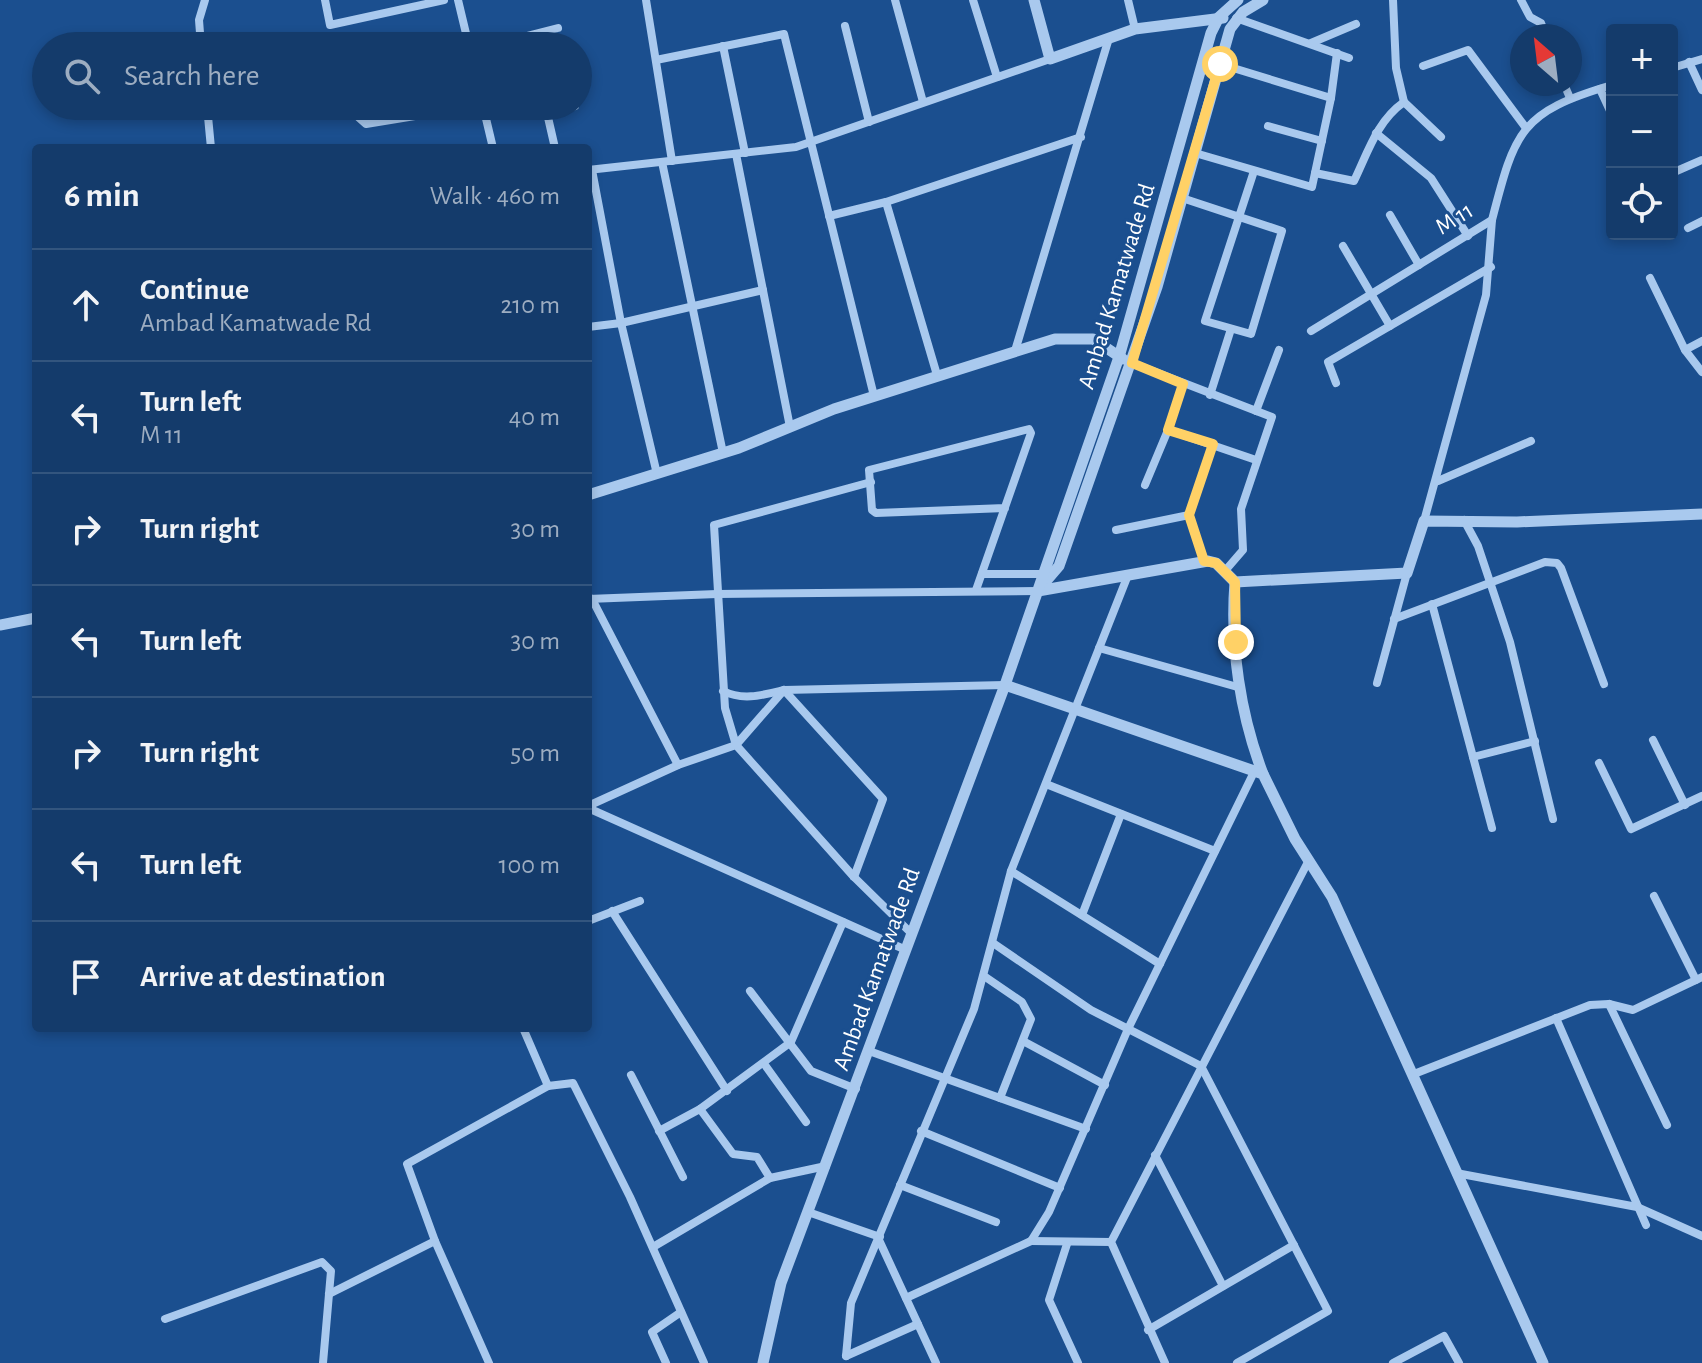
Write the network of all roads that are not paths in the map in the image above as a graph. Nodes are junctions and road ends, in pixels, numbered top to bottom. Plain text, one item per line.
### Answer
1 (205, 0) edge
2 (325, 0) edge
3 (393, 0) edge
4 (444, 0) edge
5 (458, 0) edge
6 (646, 0) edge
7 (895, 0) edge
8 (973, 0) edge
9 (1034, 0) edge
10 (1128, 0) edge
11 (1238, 0) edge
12 (1261, 0) edge
13 (1393, 0) edge
14 (1521, 0) edge
15 (395, 11) junction
16 (1219, 17) junction
17 (1236, 18) junction
18 (1356, 24) dead end
19 (1541, 24) edge
20 (845, 26) dead end
21 (558, 28) dead end
22 (1135, 29) junction
23 (200, 32) edge
24 (466, 32) edge
25 (542, 32) edge
26 (1109, 38) junction
27 (1310, 44) junction
28 (723, 46) junction
29 (1337, 53) junction
30 (1349, 58) dead end
31 (1050, 59) junction
32 (1702, 59) edge
33 (656, 60) junction
34 (1689, 62) junction
35 (1220, 64) junction
36 (1423, 66) dead end
37 (1678, 66) edge
38 (997, 77) junction
39 (1606, 87) edge
40 (1600, 89) junction
41 (1702, 90) edge
42 (1331, 98) junction
43 (1570, 98) joint
44 (923, 102) junction
45 (1404, 102) junction
46 (1606, 102) edge
47 (208, 120) edge
48 (362, 120) edge
49 (390, 120) edge
50 (486, 120) edge
51 (549, 120) edge
52 (869, 122) junction
53 (1268, 126) dead end
54 (1526, 128) junction
55 (1376, 133) junction
56 (1081, 137) junction
57 (1441, 137) dead end
58 (1322, 141) junction
59 (811, 142) junction
60 (211, 144) edge
61 (492, 144) edge
62 (554, 144) edge
63 (741, 153) junction
64 (1195, 153) junction
65 (1702, 160) edge
66 (667, 161) junction
67 (592, 170) edge
68 (1678, 170) edge
69 (1254, 171) junction
70 (1315, 173) junction
71 (592, 180) edge
72 (1182, 198) junction
73 (886, 202) junction
74 (1390, 215) dead end
75 (829, 216) junction
76 (1240, 217) junction
77 (1492, 220) junction
78 (1702, 221) edge
79 (1688, 228) dead end
80 (1468, 236) junction
81 (1343, 246) dead end
82 (1419, 265) junction
83 (1491, 267) junction
84 (1650, 278) dead end
85 (763, 290) junction
86 (1371, 294) junction
87 (693, 305) junction
88 (621, 323) junction
89 (1390, 326) junction
90 (592, 327) edge
91 (1231, 329) junction
92 (1311, 331) dead end
93 (1702, 341) edge
94 (1279, 350) dead end
95 (1685, 350) junction
96 (1015, 351) junction
97 (1119, 357) junction
98 (1132, 363) junction
99 (1702, 372) edge
100 (937, 375) junction
101 (1336, 383) dead end
102 (1183, 384) junction
103 (1210, 395) junction
104 (874, 396) junction
105 (1256, 411) junction
106 (790, 427) junction
107 (1168, 430) junction
108 (1531, 441) dead end
109 (1213, 444) junction
110 (723, 453) junction
111 (1256, 460) junction
112 (657, 474) junction
113 (1438, 481) junction
114 (871, 482) dead end
115 (1145, 485) dead end
116 (592, 491) edge
117 (1005, 508) junction
118 (1702, 514) edge
119 (1189, 515) junction
120 (1464, 520) junction
121 (1424, 521) junction
122 (1116, 530) dead end
123 (1204, 561) junction
124 (1224, 572) junction
125 (1407, 573) junction
126 (982, 574) junction
127 (1042, 574) junction
128 (1128, 575) junction
129 (1235, 582) junction
130 (1490, 582) junction
131 (976, 590) junction
132 (1038, 591) junction
133 (717, 594) junction
134 (592, 599) edge
135 (592, 603) edge
136 (1432, 604) junction
137 (32, 619) edge
138 (1394, 619) junction
139 (0, 625) edge
140 (1099, 648) junction
141 (1377, 683) dead end
142 (1604, 684) dead end
143 (1005, 685) junction
144 (1241, 688) junction
145 (784, 690) junction
146 (723, 691) junction
147 (1075, 709) junction
148 (1653, 740) dead end
149 (1535, 741) junction
150 (736, 745) junction
151 (1473, 757) junction
152 (1599, 763) dead end
153 (678, 765) junction
154 (1258, 773) junction
155 (1046, 784) junction
156 (1702, 796) edge
157 (592, 805) edge
158 (1685, 805) junction
159 (592, 809) edge
160 (1121, 814) junction
161 (1553, 819) dead end
162 (1492, 828) dead end
163 (1215, 851) junction
164 (1309, 860) junction
165 (1011, 871) junction
166 (854, 877) junction
167 (1654, 896) dead end
168 (640, 901) dead end
169 (612, 911) junction
170 (1082, 915) junction
171 (592, 919) edge
172 (843, 922) junction
173 (912, 934) junction
174 (993, 943) junction
175 (906, 950) junction
176 (1160, 964) junction
177 (984, 976) junction
178 (1699, 979) edge
179 (750, 991) dead end
180 (1609, 1004) junction
181 (1556, 1018) junction
182 (1128, 1029) junction
183 (525, 1032) edge
184 (1023, 1041) junction
185 (791, 1042) junction
186 (869, 1051) junction
187 (765, 1065) junction
188 (1201, 1066) junction
189 (1414, 1074) junction
190 (631, 1075) dead end
191 (946, 1079) junction
192 (1105, 1085) junction
193 (548, 1086) junction
194 (856, 1089) junction
195 (727, 1091) junction
196 (1000, 1098) junction
197 (700, 1109) junction
198 (806, 1122) dead end
199 (1667, 1125) dead end
200 (1086, 1129) junction
201 (659, 1131) junction
202 (921, 1131) junction
203 (1155, 1155) junction
204 (826, 1166) junction
205 (1456, 1173) junction
206 (683, 1177) dead end
207 (770, 1178) junction
208 (900, 1185) junction
209 (1060, 1188) junction
210 (1637, 1207) junction
211 (808, 1212) junction
212 (996, 1222) dead end
213 (1646, 1225) dead end
214 (1702, 1236) edge
215 (879, 1239) junction
216 (435, 1241) junction
217 (1031, 1241) junction
218 (1111, 1242) junction
219 (1067, 1244) junction
220 (1294, 1245) junction
221 (653, 1247) junction
222 (1223, 1286) junction
223 (329, 1294) junction
224 (906, 1298) junction
225 (681, 1312) junction
226 (165, 1319) dead end
227 (918, 1324) junction
228 (1148, 1330) junction
229 (323, 1363) edge
230 (489, 1363) edge
231 (666, 1363) edge
232 (704, 1363) edge
233 (763, 1363) edge
234 (936, 1363) edge
235 (1078, 1363) edge
236 (1165, 1363) edge
237 (1237, 1363) edge
238 (1393, 1363) edge
239 (1459, 1363) edge
240 (1543, 1363) edge

1 - 23 street
2 - 15 street
3 - 15 street
4 - 15 street
5 - 24 street
6 - 33 street
7 - 44 street
8 - 38 street
9 - 31 street
10 - 22 street
11 - 16 street
12 - 17 street
13 - 45 street
14 - 19 street
16 - 17 street
16 - 22 street
16 - 97 street, Ambad Kamatwade Rd
17 - 27 street
17 - 35 street, Ambad Kamatwade Rd
18 - 27 street
20 - 52 street
21 - 25 street
22 - 26 street
26 - 31 street
26 - 56 street
27 - 29 street
28 - 33 street
28 - 59 street
28 - 63 street
29 - 30 street
29 - 42 street
31 - 38 street
32 - 34 street
33 - 66 street
34 - 37 street
34 - 41 street
35 - 42 street
35 - 64 street, Ambad Kamatwade Rd
36 - 54 street
38 - 44 street
39 - 40 street, M 11
40 - 43 street, M 11
40 - 46 street
42 - 58 street
43 - 54 street, M 11
44 - 52 street
45 - 55 street
45 - 57 street
47 - 60 street
48 - 49 street
50 - 61 street
51 - 62 street
52 - 59 street
53 - 58 street
54 - 77 street, M 11
55 - 70 street
55 - 80 street
56 - 73 street
56 - 96 street
58 - 70 street
59 - 63 street
59 - 75 street
63 - 66 street
63 - 85 street
64 - 69 street
64 - 72 street, Ambad Kamatwade Rd
65 - 68 street
66 - 67 street
66 - 87 street
69 - 70 street
69 - 76 street
71 - 88 street
72 - 76 street
72 - 98 street, Ambad Kamatwade Rd
73 - 75 street
73 - 100 street
74 - 82 street
75 - 104 street
76 - 91 street
76 - 91 street
77 - 80 street, M 11
77 - 83 street
78 - 79 street
80 - 82 street, M 11
81 - 86 street
82 - 86 street, M 11
83 - 89 street
83 - 113 street
84 - 95 street
85 - 87 street
85 - 106 street
86 - 89 street
86 - 92 street, M 11
87 - 88 street
87 - 110 street
88 - 90 street
88 - 112 street
89 - 101 street
91 - 103 street
93 - 95 street
94 - 105 street
95 - 99 street
96 - 97 street
96 - 100 street
97 - 98 street
97 - 127 street, Ambad Kamatwade Rd
98 - 102 street
98 - 132 street, Ambad Kamatwade Rd
100 - 104 street
102 - 103 street
102 - 107 street
103 - 105 street
104 - 106 street
105 - 111 street
106 - 110 street
107 - 109 street
107 - 115 street
108 - 113 street
109 - 111 street
109 - 119 street
110 - 112 street
111 - 124 street
112 - 116 street
113 - 121 street
114 - 133 street
117 - 117 street
117 - 126 street
118 - 120 street
119 - 122 street
119 - 123 street
120 - 121 street
120 - 130 street
121 - 125 street
123 - 124 street
123 - 128 street
124 - 129 street
125 - 129 street
125 - 138 street
126 - 127 street
126 - 131 street
127 - 132 street, Ambad Kamatwade Rd
128 - 132 street
128 - 140 street
129 - 144 street
130 - 136 street
130 - 142 street
130 - 149 street
131 - 132 street
131 - 133 street
132 - 143 street, Ambad Kamatwade Rd
133 - 134 street
133 - 146 street
135 - 153 street
136 - 138 street
136 - 151 street
137 - 139 street
138 - 141 street
140 - 144 street
140 - 147 street
143 - 145 street
143 - 147 street
143 - 173 street, Ambad Kamatwade Rd
144 - 154 street
145 - 146 street
145 - 150 street
145 - 166 street
146 - 150 street
147 - 154 street
147 - 155 street
148 - 158 street
149 - 151 street
149 - 161 street
150 - 153 street
150 - 166 street
151 - 162 street
152 - 158 street
153 - 157 street
154 - 163 street
154 - 164 street
155 - 160 street
155 - 165 street
156 - 158 street
159 - 172 street
160 - 163 street
160 - 170 street
163 - 176 street
164 - 188 street
164 - 189 street
165 - 170 street
165 - 174 street
166 - 173 street
167 - 178 street
168 - 169 street
169 - 171 street
169 - 195 street
170 - 176 street
172 - 175 street
172 - 185 street
173 - 175 street, Ambad Kamatwade Rd
174 - 177 street
174 - 182 street
175 - 186 street, Ambad Kamatwade Rd
176 - 182 street
177 - 184 street
177 - 191 street
178 - 180 street
179 - 185 street
180 - 181 street
180 - 199 street
181 - 189 street
181 - 210 street
182 - 188 street
182 - 192 street
183 - 193 street
184 - 192 street
184 - 196 street
185 - 187 street
185 - 194 street
186 - 191 street
186 - 194 street, Ambad Kamatwade Rd
187 - 195 street
187 - 198 street
188 - 203 street
188 - 220 street
189 - 205 street
190 - 201 street
191 - 196 street
191 - 202 street
192 - 200 street
193 - 216 street
193 - 221 street
194 - 204 street, Ambad Kamatwade Rd
195 - 197 street
196 - 200 street
197 - 201 street
197 - 207 street
200 - 209 street
201 - 206 street
202 - 208 street
202 - 209 street
203 - 218 street
203 - 222 street
204 - 207 street
204 - 211 street, Ambad Kamatwade Rd
205 - 210 street
205 - 240 street
207 - 221 street
208 - 212 street
208 - 215 street
209 - 217 street
210 - 213 street
210 - 214 street
211 - 215 street
211 - 233 street, Ambad Kamatwade Rd
215 - 224 street
215 - 227 street
216 - 223 street
216 - 230 street
217 - 219 street
217 - 224 street
218 - 219 street
218 - 228 street
219 - 235 street
220 - 222 street
220 - 237 street
221 - 225 street
222 - 228 street
223 - 226 street
223 - 229 street
224 - 227 street
225 - 231 street
225 - 232 street
227 - 234 street
228 - 236 street
238 - 239 street

